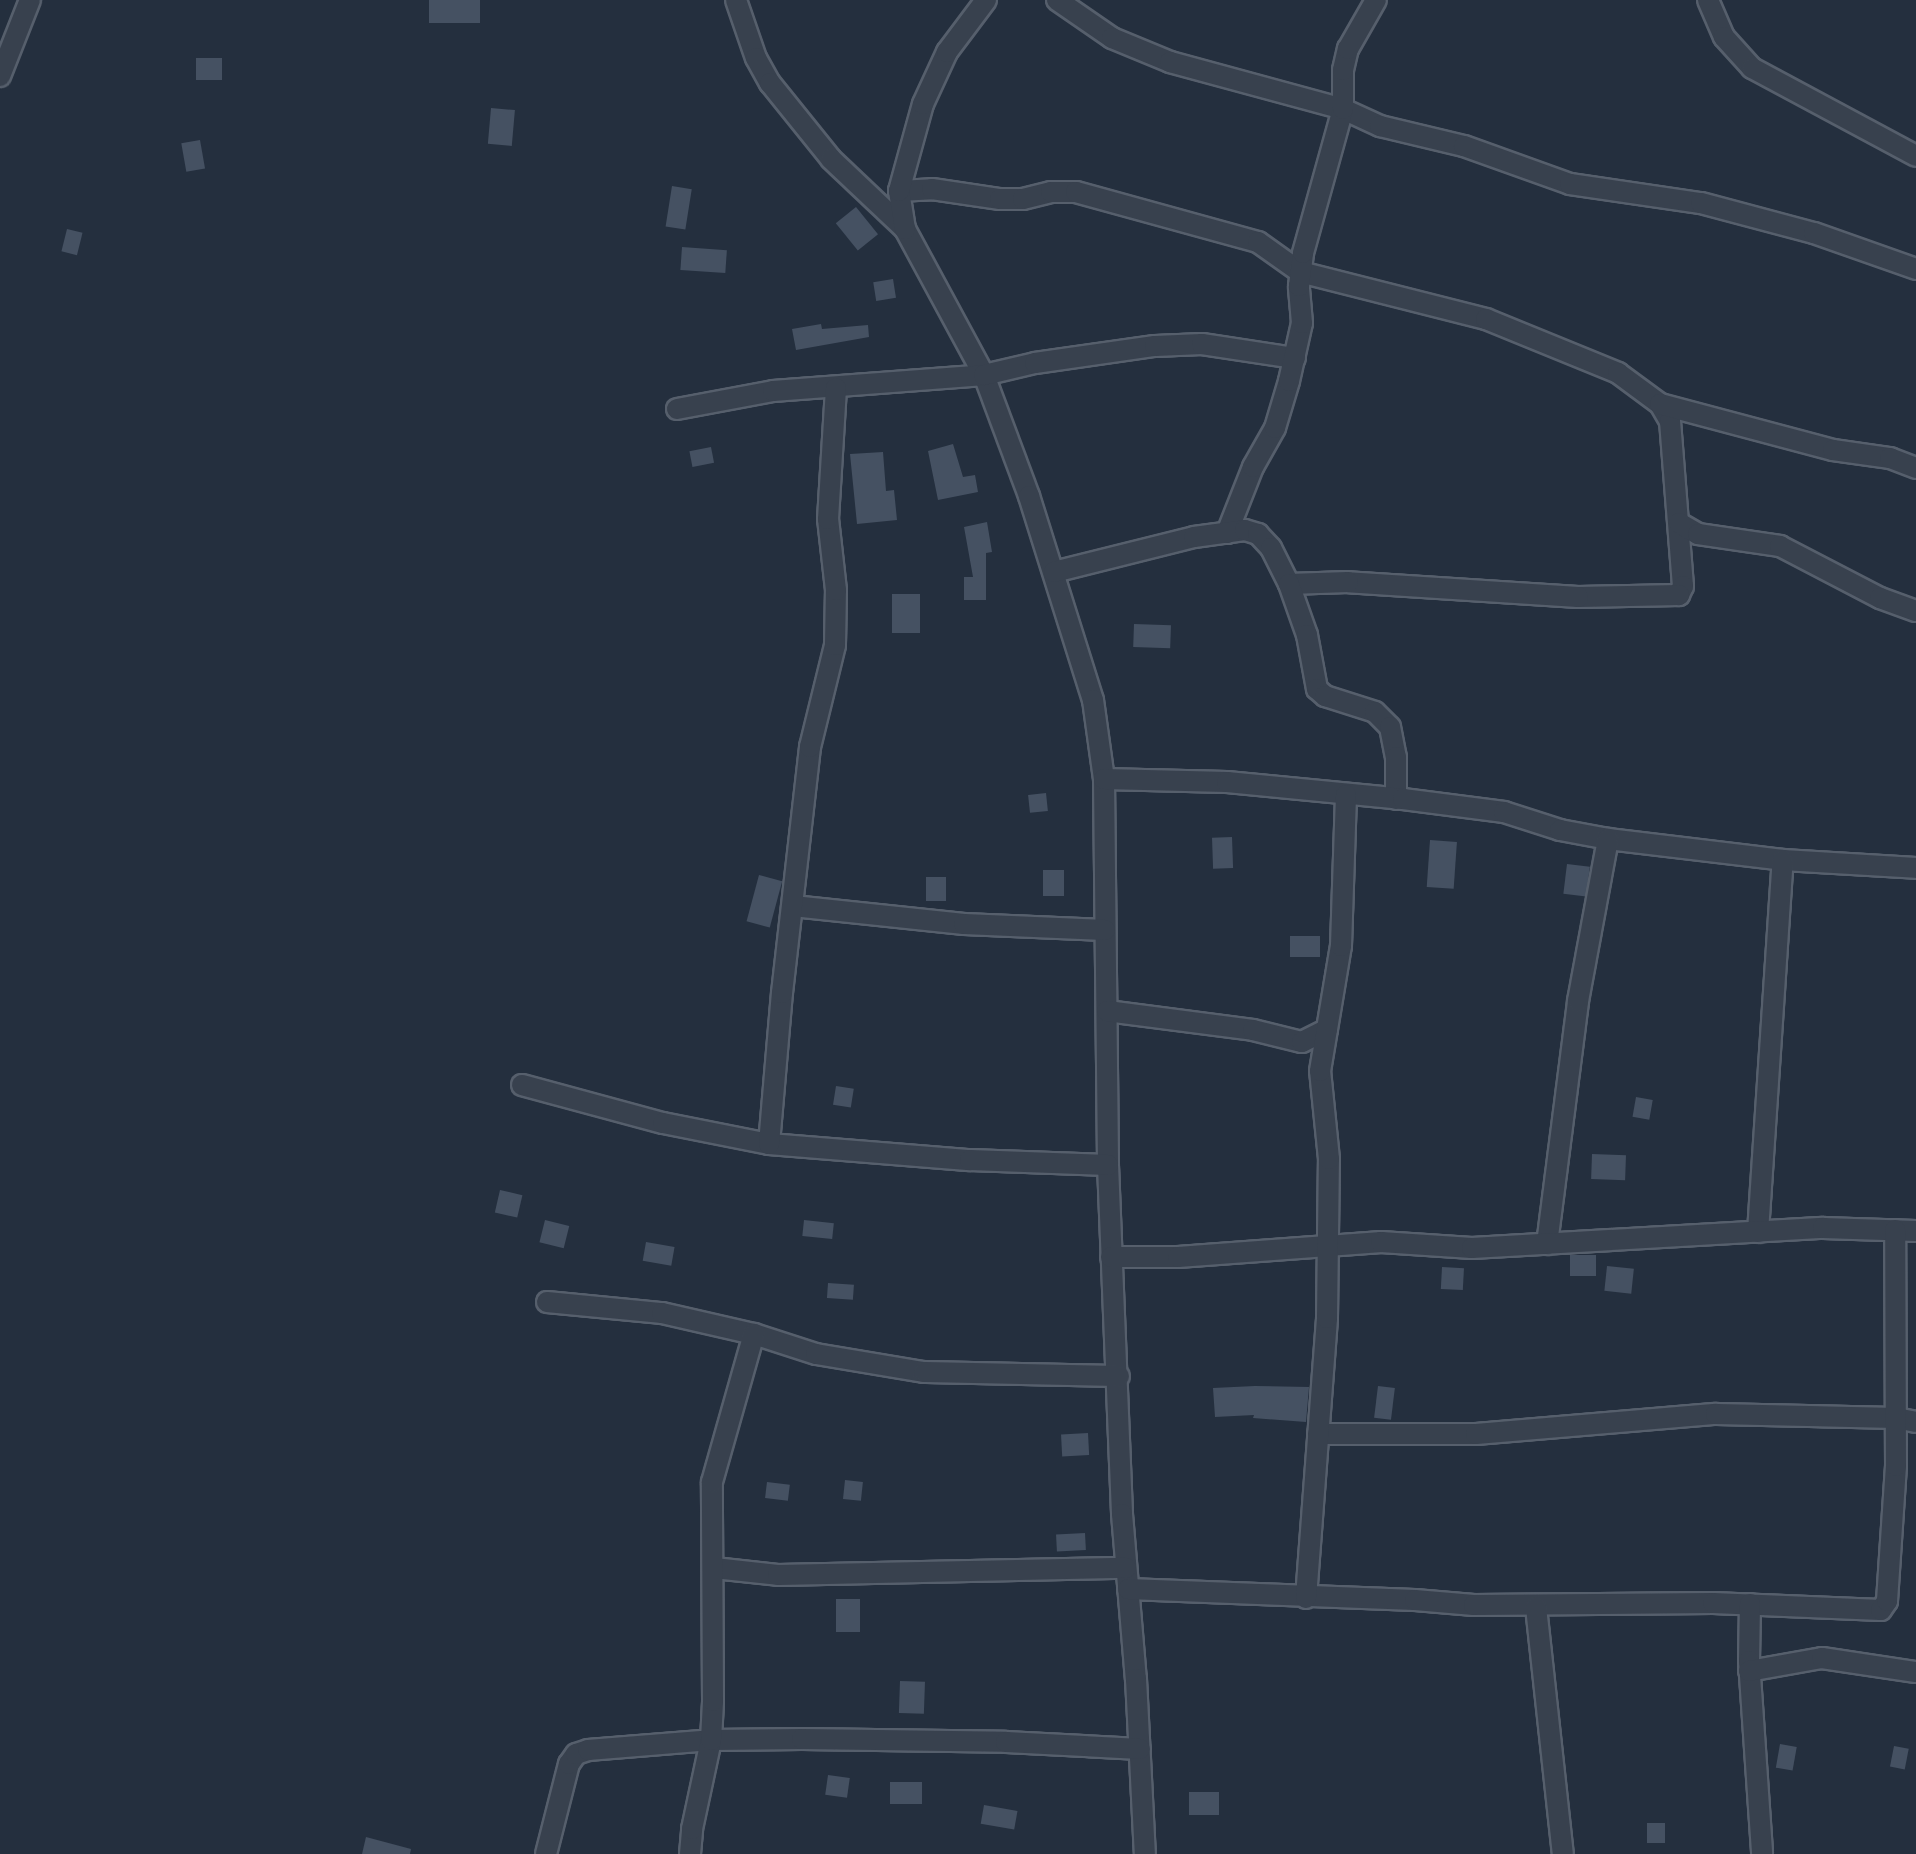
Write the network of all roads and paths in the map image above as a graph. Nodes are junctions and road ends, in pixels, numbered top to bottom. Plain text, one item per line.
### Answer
1 (30, 0) edge
2 (736, 0) edge
3 (986, 0) edge
4 (1057, 0) edge
5 (1376, 0) edge
6 (1708, 0) edge
7 (0, 76) edge
8 (1343, 109) junction
9 (1916, 156) edge
10 (899, 191) junction
11 (905, 229) junction
12 (1916, 269) edge
13 (1300, 272) junction
14 (1295, 358) junction
15 (984, 375) junction
16 (836, 388) junction
17 (1660, 404) junction
18 (677, 409) dead end
19 (1916, 468) edge
20 (1679, 523) junction
21 (1227, 533) junction
22 (1054, 572) junction
23 (1289, 584) junction
24 (1916, 611) edge
25 (1104, 779) junction
26 (1346, 795) junction
27 (1396, 799) junction
28 (1608, 839) junction
29 (1783, 860) junction
30 (1916, 868) edge
31 (793, 906) junction
32 (1105, 930) junction
33 (1107, 1011) junction
34 (1327, 1029) junction
35 (1302, 1042) junction
36 (1320, 1071) junction
37 (522, 1085) dead end
38 (769, 1144) junction
39 (1108, 1165) junction
40 (1895, 1230) junction
41 (1916, 1231) edge
42 (1758, 1232) junction
43 (1547, 1244) junction
44 (1328, 1247) junction
45 (1111, 1257) junction
46 (547, 1302) dead end
47 (754, 1334) junction
48 (1119, 1376) junction
49 (1906, 1420) edge
50 (1318, 1434) junction
51 (714, 1568) junction
52 (1126, 1568) junction
53 (1128, 1589) junction
54 (1306, 1598) junction
55 (1750, 1604) junction
56 (1536, 1607) junction
57 (1749, 1671) junction
58 (1916, 1672) edge
59 (711, 1740) junction
60 (1140, 1749) junction
61 (546, 1854) edge
62 (690, 1854) edge
63 (1145, 1854) edge
64 (1563, 1854) edge
65 (1762, 1854) edge

1 - 7 street
2 - 11 street
3 - 10 street
4 - 8 street
5 - 8 street
6 - 9 street
8 - 12 street
8 - 13 street
10 - 11 street
10 - 13 street
11 - 15 street
13 - 14 street
13 - 17 street
14 - 15 street
14 - 21 street
15 - 16 street
15 - 22 street
16 - 18 street
16 - 31 street
17 - 19 street
17 - 20 street
20 - 23 street
20 - 24 street
21 - 22 street
21 - 23 street
22 - 25 street
23 - 27 street
25 - 26 street
25 - 32 street
26 - 27 street
26 - 34 street
27 - 28 street
28 - 29 street
28 - 43 street
29 - 30 street
29 - 42 street
31 - 32 street
31 - 38 street
32 - 33 street
33 - 35 street
33 - 39 street
34 - 35 street
34 - 36 street
35 - 36 street
36 - 44 street
37 - 38 street
38 - 39 street
39 - 45 street
40 - 41 street
40 - 42 street
40 - 49 street
42 - 43 street
43 - 44 street
44 - 45 street
44 - 50 street
45 - 48 street
46 - 47 street
47 - 48 street
47 - 51 street
48 - 52 street
49 - 50 street
49 - 55 street
50 - 54 street
51 - 52 street
51 - 59 street
52 - 53 street
53 - 54 street
53 - 60 street
54 - 56 street
55 - 56 street
55 - 57 street
56 - 64 street
57 - 58 street
57 - 65 street
59 - 60 street
59 - 61 street
59 - 62 street
60 - 63 street

